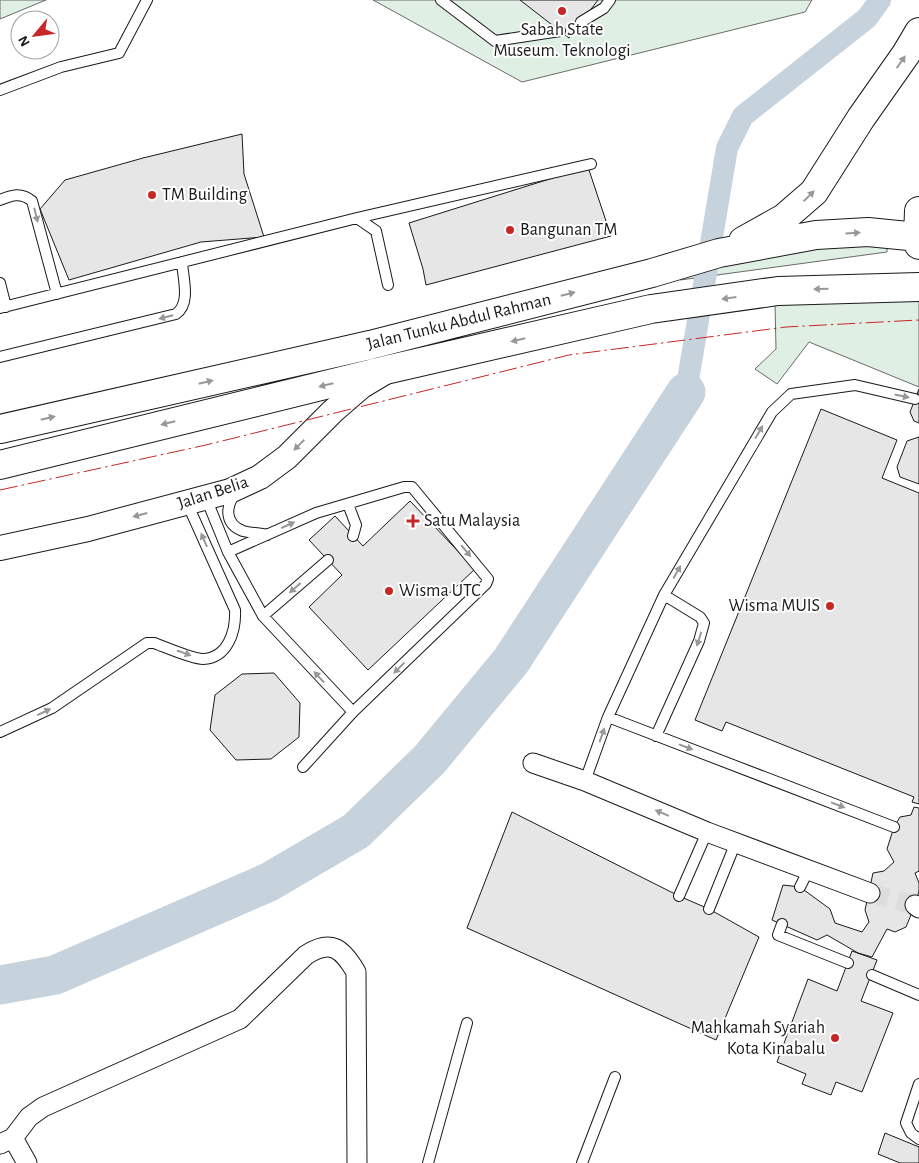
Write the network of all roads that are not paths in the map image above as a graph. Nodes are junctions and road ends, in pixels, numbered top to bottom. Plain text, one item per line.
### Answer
1 (147, 0) edge
2 (441, 0) edge
3 (610, 0) edge
4 (581, 22) dead end
5 (560, 31) dead end
6 (919, 32) edge
7 (0, 90) edge
8 (590, 164) dead end
9 (0, 200) edge
10 (357, 218) junction
11 (919, 233) edge
12 (771, 236) junction
13 (182, 262) junction
14 (919, 270) edge
15 (0, 284) edge
16 (388, 285) dead end
17 (919, 287) edge
18 (864, 288) junction
19 (57, 294) junction
20 (3, 308) edge
21 (0, 357) edge
22 (390, 369) junction
23 (915, 398) dead end
24 (0, 429) edge
25 (0, 465) edge
26 (242, 486) junction
27 (197, 500) junction
28 (348, 504) junction
29 (267, 534) junction
30 (353, 536) dead end
31 (0, 548) edge
32 (228, 552) junction
33 (328, 560) dead end
34 (664, 596) junction
35 (263, 616) junction
36 (353, 712) junction
37 (608, 717) junction
38 (0, 732) edge
39 (656, 736) junction
40 (533, 763) dead end
41 (303, 767) dead end
42 (585, 781) junction
43 (894, 827) dead end
44 (707, 832) junction
45 (736, 842) junction
46 (808, 869) junction
47 (800, 887) dead end
48 (870, 893) tunnel mouth
49 (679, 896) dead end
50 (709, 909) dead end
51 (782, 924) dead end
52 (848, 963) dead end
53 (872, 975) dead end
54 (919, 995) edge
55 (467, 1023) dead end
56 (615, 1077) dead end
57 (919, 1084) edge
58 (919, 1139) edge
59 (7, 1141) edge
60 (26, 1163) edge
61 (357, 1163) edge
62 (428, 1163) edge
63 (582, 1163) edge

1 - 7 lane
2 - 5 lane
3 - 4 lane
12 -> 6 main road
8 - 10 lane
9 -> 19 lane
10 - 13 lane
10 - 16 lane
12 -> 11 main road
24 -> 12 main road, Jalan Tunku Abdul Rahman
13 - 19 lane
13 -> 21 lane
14 - 18 main road
15 - 20 lane
17 - 18 main road, Jalan Tunku Abdul Rahman
18 -> 22 main road, Jalan Tunku Abdul Rahman
19 - 20 lane
22 -> 25 main road, Jalan Tunku Abdul Rahman
22 -> 26 street, Jalan Belia
34 -> 23 lane
26 - 27 street, Jalan Belia
26 - 29 lane
27 -> 31 street, Jalan Belia
27 - 32 lane
38 -> 27 lane
29 -> 28 lane
28 - 30 lane
28 -> 36 lane
29 - 32 lane
32 - 35 lane
33 -> 35 lane
34 - 37 lane
34 -> 39 lane
36 -> 35 lane
36 - 41 lane
37 - 39 lane
42 -> 37 lane
39 -> 43 lane
40 - 42 street
44 -> 42 street
44 - 45 street
44 - 49 lane
45 - 46 street
45 - 50 lane
46 - 47 lane
46 - 48 street
51 - 52 lane
53 - 54 lane
55 - 62 lane
56 - 63 lane
57 - 58 lane
59 - 60 street
59 - 61 street

